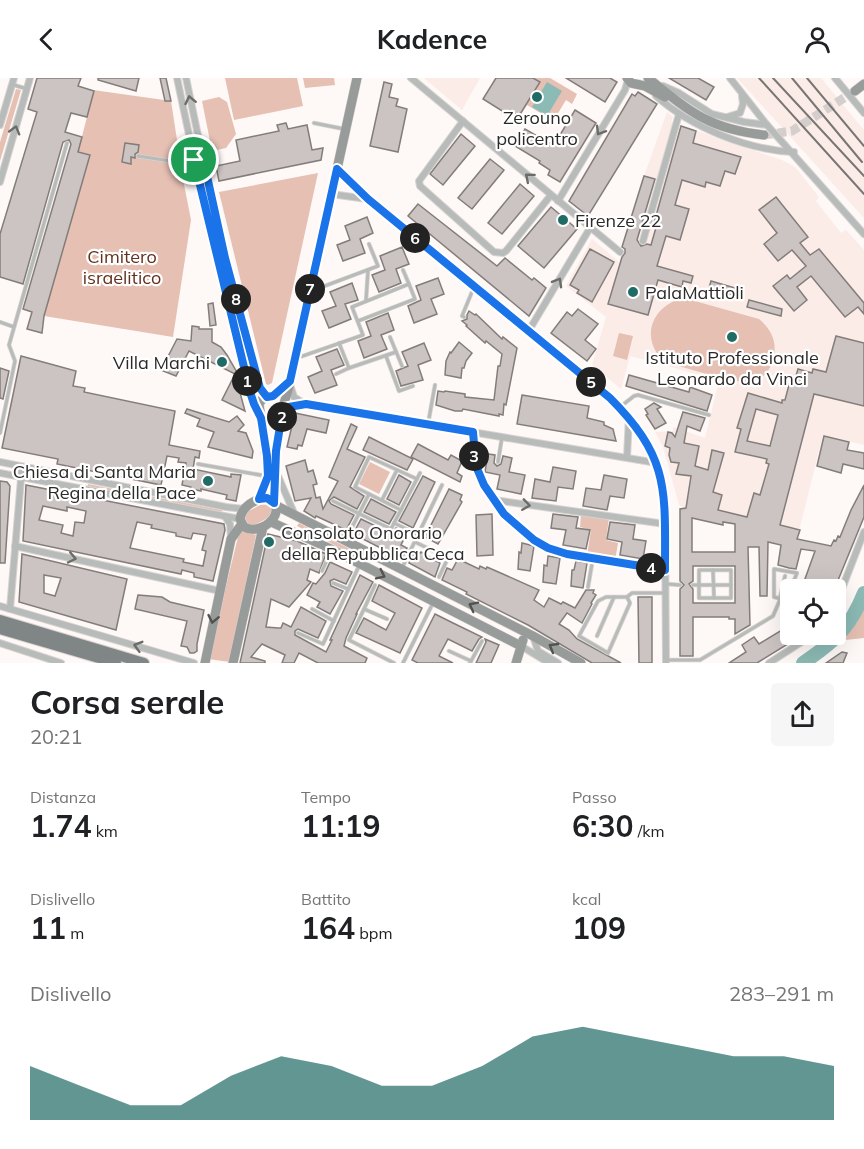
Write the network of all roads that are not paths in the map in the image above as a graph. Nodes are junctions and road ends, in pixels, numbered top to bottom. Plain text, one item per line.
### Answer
1 (30, 78) edge
2 (177, 78) edge
3 (186, 78) edge
4 (357, 78) edge
5 (411, 78) edge
6 (730, 78) edge
7 (836, 78) edge
8 (627, 79) edge
9 (13, 81) edge
10 (649, 82) edge
11 (864, 84) edge
12 (27, 89) junction
13 (739, 90) junction
14 (855, 90) tunnel mouth
15 (864, 113) edge
16 (680, 114) junction
17 (720, 116) junction
18 (463, 121) junction
19 (314, 123) dead end
20 (0, 125) edge
21 (767, 125) junction
22 (346, 129) junction
23 (764, 135) tunnel mouth
24 (67, 143) dead end
25 (794, 152) junction
26 (138, 156) dead end
27 (203, 158) junction
28 (194, 160) junction
29 (337, 169) junction
30 (0, 182) edge
31 (331, 194) junction
32 (551, 195) junction
33 (368, 199) junction
34 (558, 201) junction
35 (590, 228) junction
36 (864, 234) edge
37 (643, 241) dead end
38 (369, 244) dead end
39 (620, 252) dead end
40 (368, 270) junction
41 (404, 270) dead end
42 (409, 284) junction
43 (311, 285) junction
44 (474, 287) junction
45 (366, 301) junction
46 (464, 317) dead end
47 (358, 321) junction
48 (0, 322) edge
49 (14, 327) junction
50 (244, 330) junction
51 (528, 332) junction
52 (235, 333) junction
53 (390, 338) dead end
54 (339, 343) junction
55 (396, 352) junction
56 (386, 356) junction
57 (295, 359) junction
58 (402, 366) dead end
59 (348, 368) junction
60 (336, 374) dead end
61 (290, 382) junction
62 (435, 385) dead end
63 (413, 386) dead end
64 (270, 397) junction
65 (306, 404) junction
66 (620, 408) junction
67 (283, 410) junction
68 (260, 415) junction
69 (709, 415) dead end
70 (629, 417) junction
71 (1, 419) edge
72 (428, 424) junction
73 (473, 432) junction
74 (0, 433) edge
75 (502, 436) junction
76 (279, 437) junction
77 (264, 439) junction
78 (627, 457) junction
79 (0, 462) edge
80 (498, 462) dead end
81 (657, 463) junction
82 (198, 464) dead end
83 (22, 467) junction
84 (397, 470) junction
85 (420, 472) dead end
86 (0, 473) edge
87 (272, 473) junction
88 (20, 477) junction
89 (417, 479) junction
90 (442, 485) dead end
91 (369, 494) junction
92 (259, 499) junction
93 (382, 500) junction
94 (494, 500) junction
95 (333, 501) dead end
96 (274, 504) junction
97 (244, 509) junction
98 (401, 510) junction
99 (359, 513) junction
100 (296, 516) junction
101 (225, 517) junction
102 (241, 521) junction
103 (394, 523) junction
104 (267, 524) junction
105 (665, 524) junction
106 (864, 532) edge
107 (419, 535) junction
108 (231, 539) junction
109 (345, 540) junction
110 (415, 542) junction
111 (15, 546) junction
112 (331, 549) junction
113 (366, 552) junction
114 (593, 558) junction
115 (360, 564) junction
116 (402, 570) junction
117 (665, 570) junction
118 (713, 570) junction
119 (322, 571) dead end
120 (785, 576) dead end
121 (439, 577) dead end
122 (784, 579) edge
123 (846, 579) edge
124 (333, 583) dead end
125 (665, 584) junction
126 (375, 585) dead end
127 (680, 585) dead end
128 (693, 585) dead end
129 (699, 585) junction
130 (714, 585) junction
131 (731, 585) junction
132 (588, 587) dead end
133 (348, 589) junction
134 (440, 589) junction
135 (220, 591) junction
136 (666, 593) junction
137 (614, 597) junction
138 (627, 597) junction
139 (714, 598) junction
140 (780, 599) junction
141 (434, 601) junction
142 (0, 606) edge
143 (10, 609) junction
144 (312, 609) dead end
145 (364, 609) junction
146 (387, 619) dead end
147 (0, 620) edge
148 (334, 621) junction
149 (0, 629) edge
150 (298, 633) dead end
151 (529, 634) junction
152 (597, 636) dead end
153 (482, 640) dead end
154 (0, 643) edge
155 (797, 645) edge
156 (521, 646) junction
157 (449, 651) dead end
158 (666, 661) edge
159 (471, 662) edge
160 (61, 663) edge
161 (116, 663) edge
162 (144, 663) edge
163 (194, 663) edge
164 (205, 663) edge
165 (233, 663) edge
166 (394, 663) edge
167 (403, 663) edge
168 (516, 663) edge
169 (549, 663) edge
170 (558, 663) edge
171 (581, 663) edge
172 (769, 663) edge

1 - 12 street
2 - 28 street
27 -> 3 street
4 - 22 main road
5 - 18 street
6 - 13 street
7 - 15 street
8 - 10 main road
8 -> 34 street
9 - 12 lane
9 - 20 street
10 - 16 street
10 - 17 street
10 - 23 main road
11 - 14 main road
30 -> 12 street
13 - 17 street
13 - 21 street
16 - 25 street
16 - 37 street
17 - 21 street
32 -> 18 street
18 - 32 street
19 - 22 lane
21 - 25 street
22 - 29 main road
24 - 49 lane
25 - 36 street
26 - 28 lane
27 - 28 street
27 - 50 street
28 - 52 street
29 - 31 main road
29 - 33 street
31 - 33 street
31 - 43 main road
32 - 34 street
33 - 44 street
34 - 35 street
35 - 39 street
51 -> 35 street
38 - 40 lane
40 - 43 lane
40 - 45 lane
41 - 42 lane
42 - 45 lane
42 - 47 lane
43 - 57 main road
44 - 46 lane
44 - 51 street
45 - 47 lane
47 - 54 lane
48 - 49 lane
49 - 71 lane
50 - 52 street
50 - 64 street
51 - 66 street
52 - 68 street
53 - 55 lane
54 - 57 lane
54 - 59 lane
55 - 56 lane
55 - 58 lane
56 - 59 lane
56 - 63 lane
57 - 61 main road
59 - 60 lane
61 - 64 main road
61 - 65 street
61 - 67 main road
62 - 72 lane
64 - 67 main road
64 - 68 main road
65 - 67 street
65 - 72 street
66 - 69 lane
66 - 70 street
67 - 68 main road
67 - 76 main road
68 - 77 main road
70 - 78 street
70 - 81 street
71 - 74 lane
72 - 73 street
73 - 75 street
73 - 94 street
75 - 78 street
75 - 80 lane
76 - 77 lane
76 - 87 main road
77 - 87 main road
78 - 81 street
79 - 83 street
81 - 105 street
82 - 87 lane
83 - 88 street
83 - 97 street
84 - 89 lane
84 - 91 lane
84 - 93 lane
85 - 89 lane
86 - 88 street
87 - 92 main road
87 - 96 main road
87 - 100 street
88 - 101 street
88 - 111 street
89 - 98 lane
90 - 107 lane
91 - 93 lane
91 - 99 lane
92 - 96 main road
92 - 97 main road
93 - 98 lane
94 -> 105 street
94 - 114 street
95 - 99 lane
96 - 100 main road
96 - 104 main road
97 - 102 main road
98 - 103 lane
99 - 103 lane
99 - 109 lane
100 - 109 main road
101 - 102 street
101 - 108 street
102 - 104 main road
102 - 108 main road
103 - 107 lane
104 - 112 main road
104 - 165 main road
105 - 117 street
106 - 123 street
107 - 110 lane
108 - 135 main road
109 - 113 main road
110 - 116 lane
110 - 121 lane
111 -> 135 street
111 - 143 street
112 - 115 main road
112 - 119 lane
113 - 115 street
113 - 116 main road
114 - 117 street
114 - 132 lane
115 - 133 lane
115 -> 141 main road
116 - 134 main road
117 - 125 street
118 - 129 lane
118 - 130 lane
118 - 131 lane
120 - 122 lane
124 - 133 lane
125 - 127 lane
125 - 136 street
126 - 145 lane
128 - 129 lane
129 - 130 lane
129 - 139 lane
130 - 131 lane
130 - 139 lane
131 - 139 lane
133 - 148 lane
134 - 141 street
151 -> 134 main road
135 -> 164 main road
136 - 138 lane
136 - 158 street
137 - 138 lane
137 - 138 lane
137 - 152 lane
140 - 140 lane
140 - 158 lane
141 - 156 main road
141 - 167 lane
142 - 143 street
163 -> 143 street
144 - 148 lane
145 - 146 lane
145 - 166 lane
147 - 162 main road
148 - 150 lane
149 - 161 main road
151 - 156 main road
151 - 170 street
171 -> 151 main road
153 - 159 lane
154 - 160 street
155 - 172 street
156 - 168 main road
156 - 169 street
157 - 159 lane

